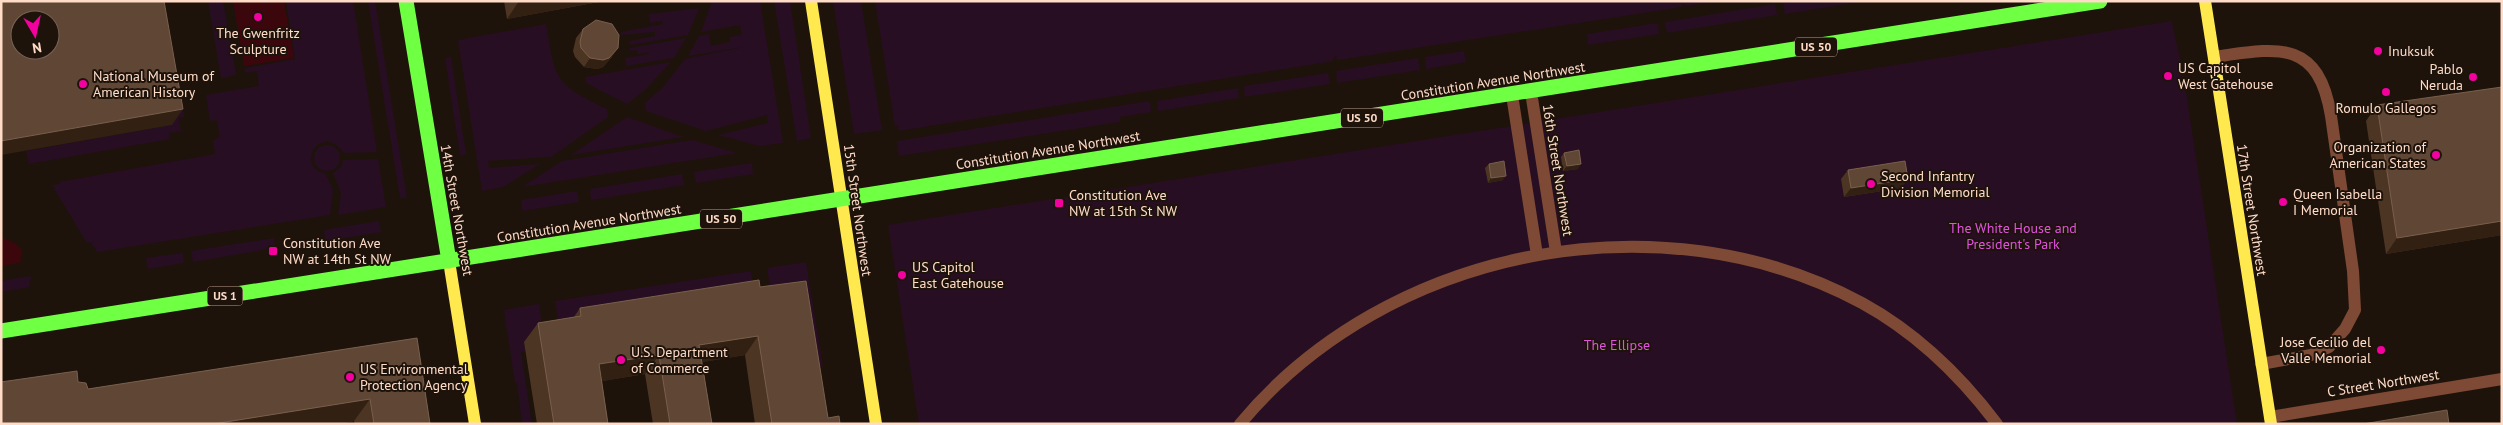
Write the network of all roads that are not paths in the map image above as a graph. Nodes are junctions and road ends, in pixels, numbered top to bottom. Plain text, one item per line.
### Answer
1 (406, 1) edge
2 (811, 1) edge
3 (2100, 1) edge
4 (2205, 1) edge
5 (2214, 58) junction
6 (1531, 92) junction
7 (1512, 95) junction
8 (841, 200) junction
9 (1556, 252) junction
10 (1537, 255) junction
11 (449, 261) junction
12 (1, 331) edge
13 (2261, 364) junction
14 (2502, 379) edge
15 (2270, 420) edge
16 (475, 424) edge
17 (876, 424) edge
18 (1240, 424) edge
19 (1997, 424) edge

1 - 11 highway, 14th Street Northwest
2 - 8 main road, 15th Street Northwest
3 - 6 highway, Constitution Avenue Northwest / US 50
4 - 5 main road, 17th Street Northwest
5 - 13 main road, 17th Street Northwest
5 - 13 street
6 - 7 highway, Constitution Avenue Northwest / US 50
6 - 9 street, 16th Street Northwest
7 - 8 highway, Constitution Avenue Northwest / US 50
7 - 10 street
8 - 11 highway, Constitution Avenue Northwest / US 50
8 - 17 main road, 15th Street Northwest
9 - 10 street
9 - 19 street
10 - 18 street
11 - 12 highway, Constitution Avenue Northwest / US 1
11 - 16 main road, 14th Street Northwest
13 - 15 main road, 17th Street Northwest
14 - 15 street, C Street Northwest

